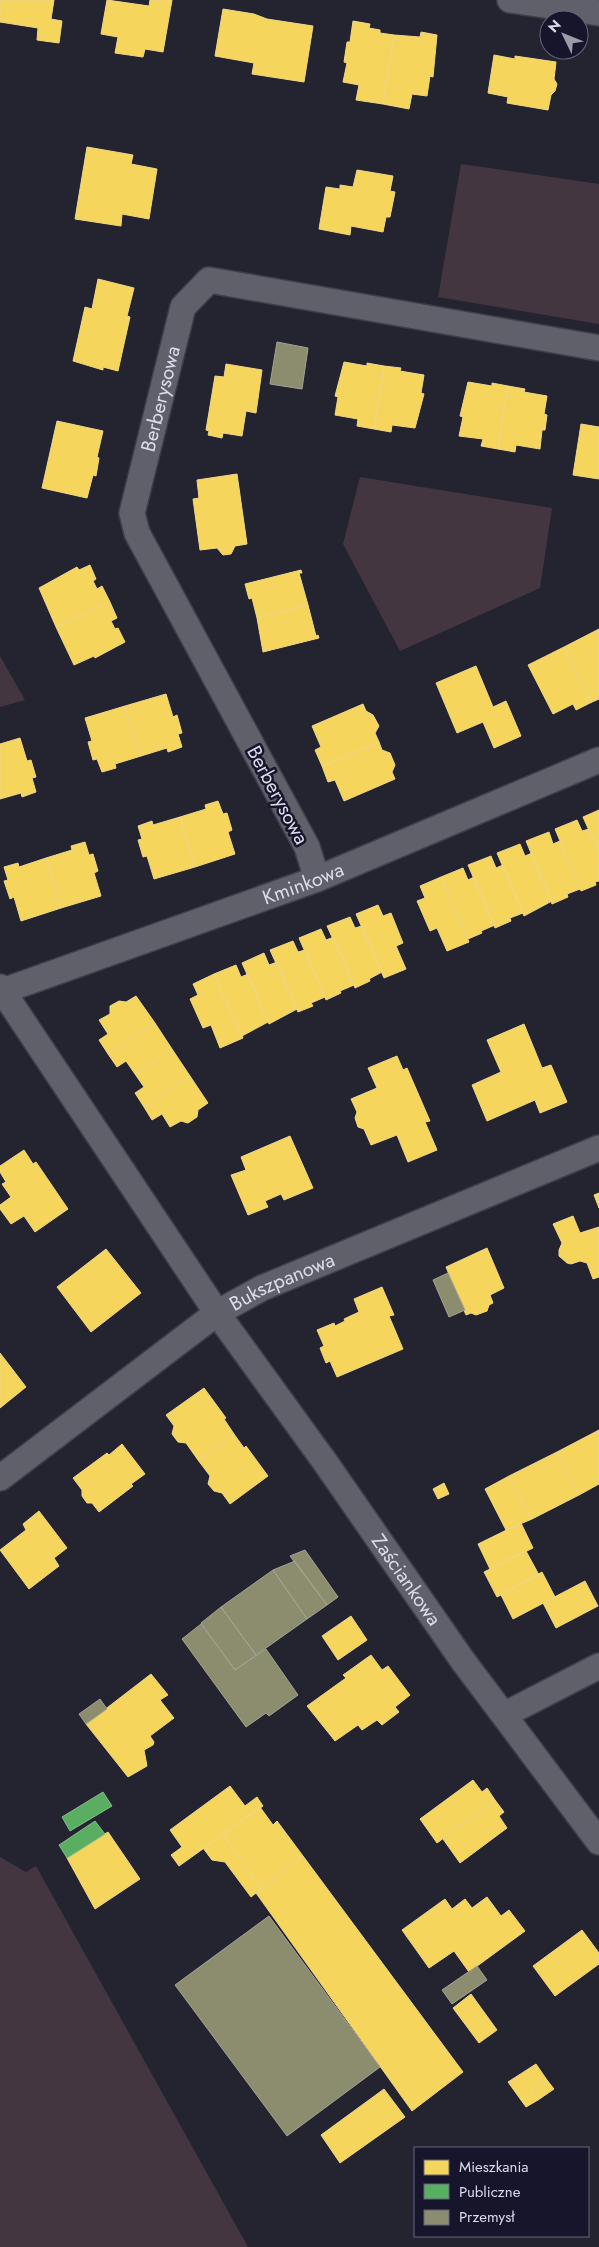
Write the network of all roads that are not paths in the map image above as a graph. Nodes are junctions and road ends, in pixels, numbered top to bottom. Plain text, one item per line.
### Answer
1 (510, 0) edge
2 (599, 13) edge
3 (599, 348) edge
4 (599, 760) edge
5 (318, 879) junction
6 (1, 990) edge
7 (599, 1148) edge
8 (217, 1313) junction
9 (0, 1478) edge
10 (599, 1666) edge
11 (504, 1715) junction
12 (599, 1842) edge

1 - 2 street
3 - 5 street, Berberysowa
4 - 5 street, Kminkowa
5 - 6 street, Kminkowa
6 - 8 street, Kminkowa
7 - 8 street, Bukszpanowa
8 - 9 street, Bukszpanowa
8 - 11 street, Zaściankowa
10 - 11 street
11 - 12 street, Zaściankowa

